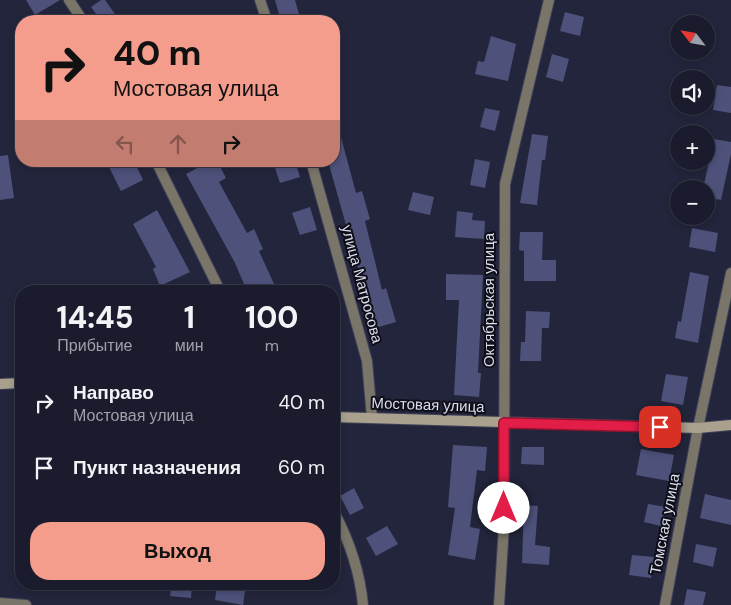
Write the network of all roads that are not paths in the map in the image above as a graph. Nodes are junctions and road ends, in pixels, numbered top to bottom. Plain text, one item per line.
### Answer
1 (69, 0) edge
2 (260, 0) edge
3 (548, 0) edge
4 (79, 15) edge
5 (265, 15) edge
6 (159, 167) edge
7 (313, 167) edge
8 (731, 273) edge
9 (217, 285) edge
10 (15, 383) edge
11 (0, 384) edge
12 (340, 417) edge
13 (372, 418) junction
14 (504, 423) junction
15 (731, 425) edge
16 (698, 428) junction
17 (340, 524) edge
18 (0, 603) edge
19 (26, 605) edge
20 (363, 605) edge
21 (499, 605) edge
22 (665, 605) edge

1 - 4 street
2 - 5 street
3 - 14 street, Октябрьская улица
6 - 9 street
7 - 13 street, улица Матросова
8 - 16 street, Томская улица
10 - 11 street
12 - 13 street, Мостовая улица
13 - 14 street, Мостовая улица
14 - 16 street, Мостовая улица
14 - 21 street, Октябрьская улица
15 - 16 street, Мостовая улица
16 - 22 street, Томская улица
17 - 20 street
18 - 19 street

